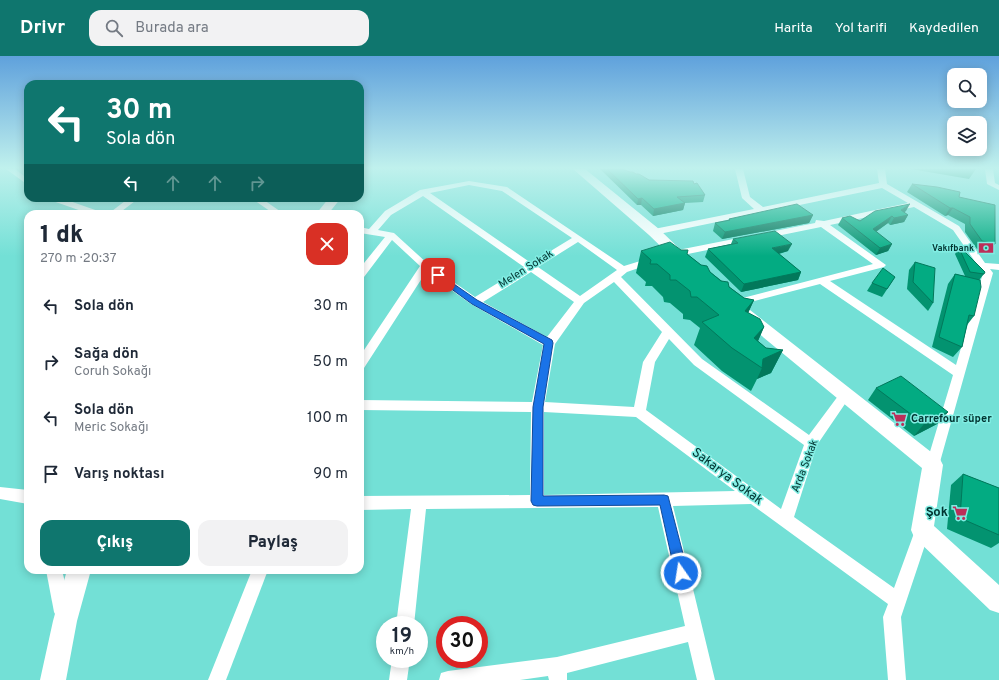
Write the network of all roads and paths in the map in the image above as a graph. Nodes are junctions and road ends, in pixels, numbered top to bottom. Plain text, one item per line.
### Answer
1 (413, 198) edge
2 (432, 198) edge
3 (518, 198) edge
4 (613, 198) edge
5 (746, 198) edge
6 (822, 198) edge
7 (905, 198) edge
8 (64, 202) edge
9 (129, 202) edge
10 (261, 202) edge
11 (332, 202) edge
12 (794, 204) junction
13 (915, 204) junction
14 (87, 210) edge
15 (118, 210) edge
16 (274, 210) edge
17 (325, 210) edge
18 (762, 211) junction
19 (823, 224) junction
20 (364, 230) edge
21 (372, 231) junction
22 (654, 232) junction
23 (391, 235) junction
24 (578, 238) junction
25 (675, 253) junction
26 (425, 266) junction
27 (982, 266) junction
28 (999, 266) edge
29 (529, 267) junction
30 (692, 268) edge
31 (364, 270) edge
32 (619, 273) junction
33 (823, 281) junction
34 (727, 299) joint
35 (580, 301) junction
36 (474, 302) junction
37 (668, 331) junction
38 (549, 343) junction
39 (364, 359) edge
40 (959, 373) junction
41 (845, 395) junction
42 (364, 405) edge
43 (538, 407) junction
44 (639, 412) junction
45 (812, 443) junction
46 (933, 465) junction
47 (0, 493) edge
48 (24, 496) edge
49 (754, 497) junction
50 (664, 500) junction
51 (537, 501) junction
52 (364, 503) edge
53 (419, 503) junction
54 (785, 520) junction
55 (922, 530) junction
56 (55, 574) edge
57 (79, 574) edge
58 (258, 574) edge
59 (897, 600) junction
60 (999, 601) edge
61 (406, 616) edge
62 (65, 621) junction
63 (695, 632) junction
64 (400, 668) edge
65 (558, 673) edge
66 (53, 680) edge
67 (217, 680) edge
68 (398, 680) edge
69 (448, 680) edge
70 (706, 680) edge
71 (897, 680) edge

1 - 21 street
2 - 29 street
3 - 24 street
4 - 22 street
5 - 18 street
6 - 12 street
7 - 13 street
8 - 14 street
9 - 15 street
10 - 16 street
11 - 17 street
12 - 18 street
12 - 19 street
13 - 19 street
13 - 27 street
18 - 22 street
19 - 25 street
19 - 33 street
20 - 21 street
21 - 23 street
22 - 25 street
23 - 26 street
23 - 31 street
24 - 29 street, Melen Sokak
24 - 32 street
25 - 30 street
25 - 32 street
26 - 36 street
26 - 39 street
27 - 28 street
27 - 40 street
29 - 35 street
29 - 36 street, Melen Sokak
32 - 35 street
32 - 37 street
33 - 34 street
33 - 40 street
34 - 41 street
35 - 38 street
36 - 38 street
37 - 44 street
37 - 45 street
38 - 43 street
40 - 46 street
41 - 45 street, Arda Sokak
41 - 46 street
42 - 43 street
43 - 44 street
43 - 51 street
44 - 49 street, Sakarya Sokak
45 - 54 street, Arda Sokak
46 - 55 street
47 - 48 street
49 - 50 street
49 - 54 street, Sakarya Sokak
50 - 51 street
50 - 63 street
51 - 53 street
52 - 53 street
53 - 61 street
54 - 59 street, Sakarya Sokak
55 - 59 street
55 - 60 street
56 - 62 street
57 - 62 street
58 - 67 street
59 - 71 street
62 - 66 street
63 - 65 street
63 - 70 street
64 - 68 street
65 - 69 street

